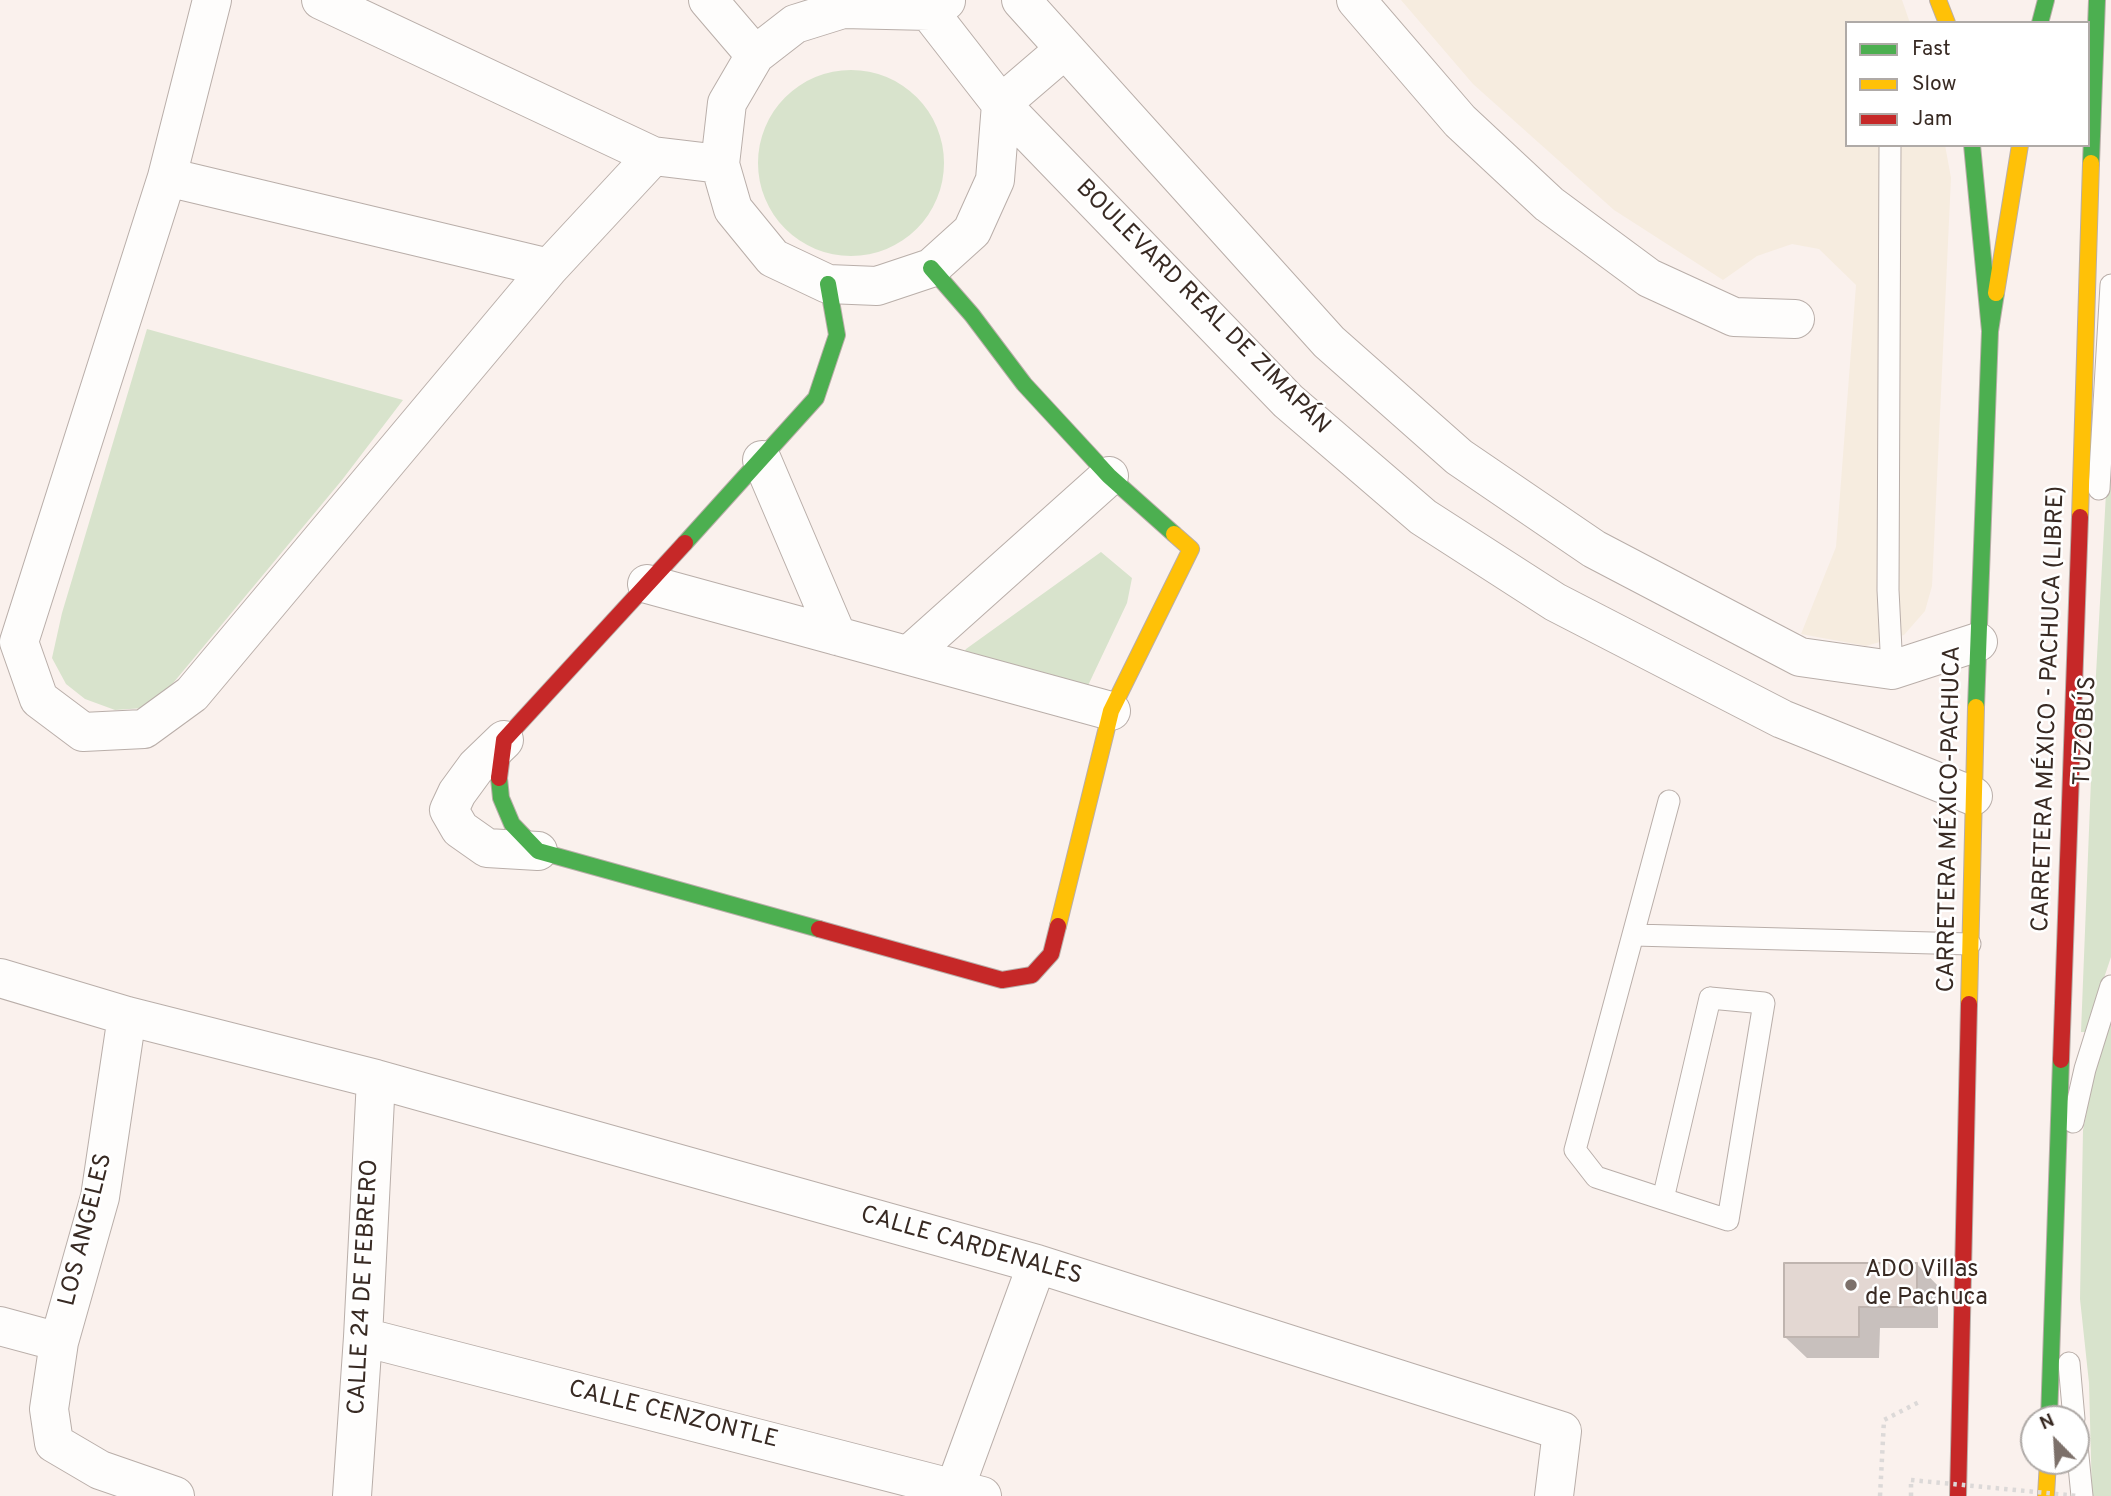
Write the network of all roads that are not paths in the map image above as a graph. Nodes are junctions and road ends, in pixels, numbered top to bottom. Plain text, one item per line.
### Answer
1 (212, 0) edge
2 (321, 0) edge
3 (708, 0) edge
4 (1021, 0) edge
5 (1356, 0) edge
6 (1938, 0) edge
7 (2046, 0) edge
8 (2097, 0) edge
9 (933, 4) edge
10 (1946, 21) edge
11 (2041, 21) edge
12 (1064, 50) junction
13 (755, 55) junction
14 (1002, 104) junction
15 (1890, 147) edge
16 (1972, 147) edge
17 (2020, 147) edge
18 (653, 156) junction
19 (720, 164) junction
20 (167, 177) junction
21 (549, 268) junction
22 (930, 268) junction
23 (828, 284) junction
24 (2111, 285) edge
25 (1796, 319) dead end
26 (1990, 331) junction
27 (762, 460) junction
28 (1109, 476) junction
29 (647, 584) junction
30 (837, 636) junction
31 (1978, 642) junction
32 (909, 655) junction
33 (1892, 670) junction
34 (1111, 711) junction
35 (505, 740) junction
36 (1973, 796) junction
37 (1669, 801) dead end
38 (538, 851) junction
39 (1634, 936) junction
40 (1970, 944) junction
41 (0, 978) edge
42 (2111, 986) edge
43 (127, 1016) junction
44 (376, 1079) junction
45 (2070, 1134) junction
46 (1663, 1199) junction
47 (1037, 1264) junction
48 (0, 1326) edge
49 (363, 1338) junction
50 (59, 1342) junction
51 (2069, 1363) junction
52 (2049, 1405) edge
53 (2068, 1405) edge
54 (2073, 1405) edge
55 (2047, 1475) edge
56 (2067, 1475) edge
57 (2079, 1475) edge
58 (963, 1493) edge
59 (175, 1496) edge
60 (352, 1496) edge
61 (1554, 1496) edge
62 (1958, 1496) edge
63 (2046, 1496) edge
64 (2067, 1496) edge
65 (2080, 1496) edge

1 - 20 street
2 - 18 street
3 - 13 street
4 - 12 street
5 - 25 street
6 - 10 main road
7 - 11 main road
8 - 52 main road, CARRETERA MÉXICO - PACHUCA (LIBRE)
9 - 13 street
9 - 14 street, BOULEVARD REAL DE ZIMAPÁN
12 - 14 street
12 - 33 street
13 - 19 street
14 - 22 street
14 - 36 street, BOULEVARD REAL DE ZIMAPÁN
15 - 33 lane
16 - 26 main road
17 - 26 main road, CARRETERA MÉXICO-PACHUCA
18 - 19 street
18 - 21 street
19 - 23 street
20 - 21 street
20 - 21 street
22 - 23 street
22 - 28 main road
23 - 27 main road
24 - 45 lane, TUZOBÚS
26 - 31 main road, CARRETERA MÉXICO-PACHUCA
27 - 29 main road
27 - 30 street
28 - 32 street
28 - 34 main road
29 - 30 street
29 - 35 main road
30 - 32 street
31 - 33 street
31 - 36 main road, CARRETERA MÉXICO-PACHUCA
32 - 34 street
34 - 38 main road
35 - 38 main road
35 - 38 street
36 - 40 main road, CARRETERA MÉXICO-PACHUCA
37 - 39 lane
39 - 40 lane
39 - 46 lane
40 - 62 main road, CARRETERA MÉXICO-PACHUCA
41 - 43 street
42 - 45 lane
43 - 44 street
43 - 50 street, LOS ANGELES
44 - 47 street, CALLE CARDENALES
44 - 49 street, CALLE 24 DE FEBRERO
45 - 51 lane
46 - 46 lane
47 - 58 street
47 - 61 street, CALLE CARDENALES
48 - 50 street
49 - 58 street, CALLE CENZONTLE
49 - 60 street, CALLE 24 DE FEBRERO
50 - 59 street, LOS ANGELES
51 - 53 lane
51 - 54 lane
55 - 63 main road
56 - 64 lane
57 - 65 lane

